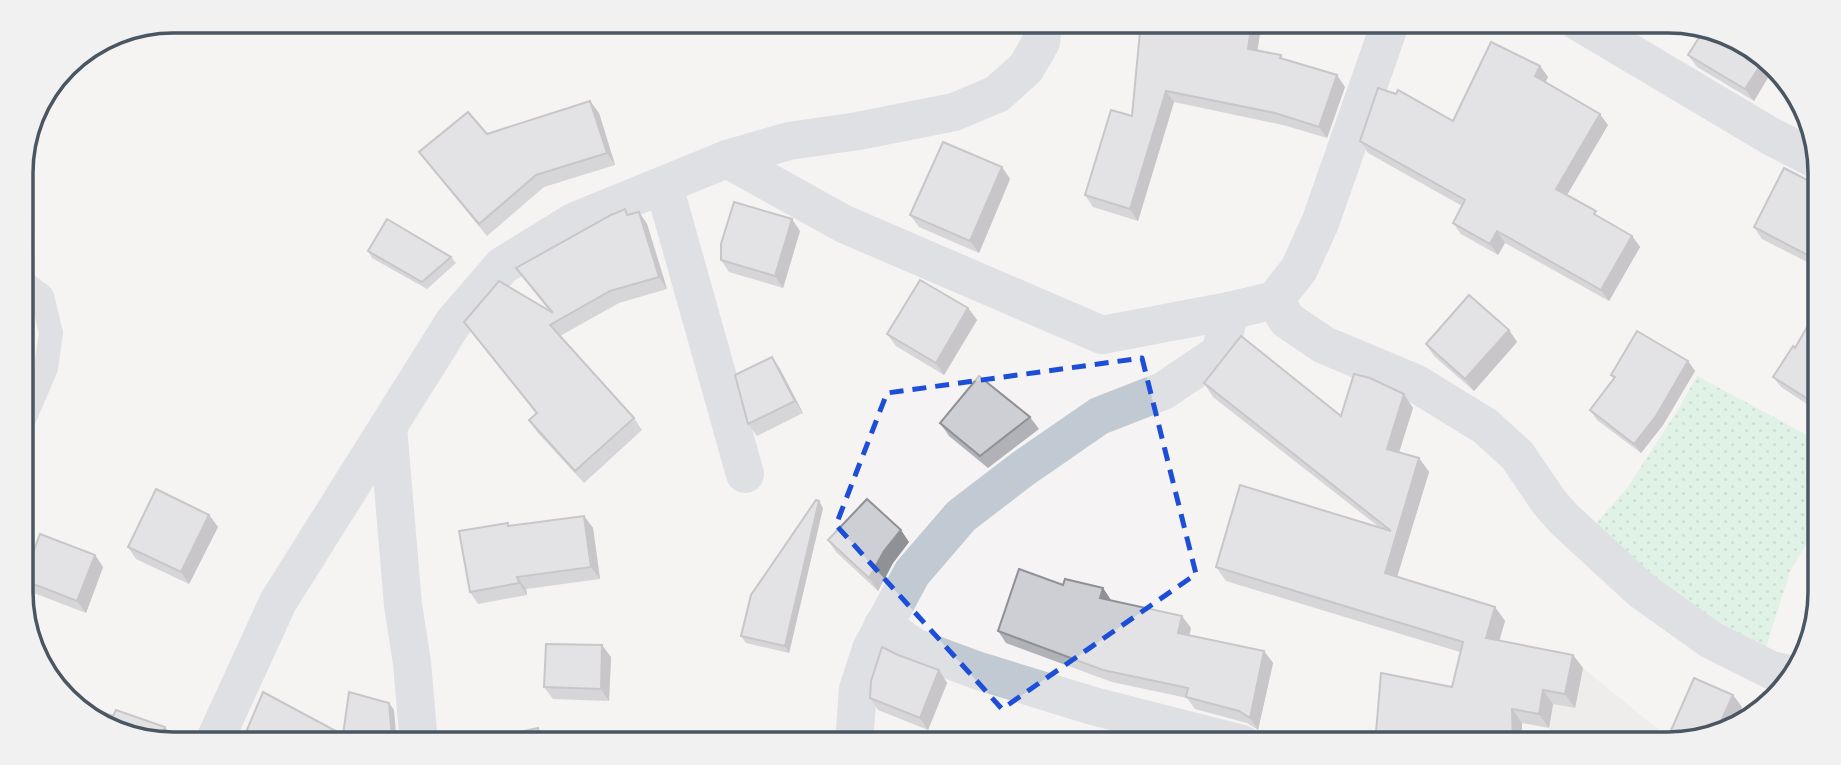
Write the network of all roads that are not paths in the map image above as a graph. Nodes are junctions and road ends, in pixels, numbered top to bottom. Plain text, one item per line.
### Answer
1 (1042, 33) edge
2 (1387, 33) edge
3 (1597, 33) edge
4 (1807, 155) edge
5 (727, 159) junction
6 (664, 186) junction
7 (34, 290) edge
8 (1275, 300) junction
9 (1229, 311) junction
10 (33, 397) edge
11 (388, 427) junction
12 (745, 474) dead end
13 (883, 625) junction
14 (1782, 673) edge
15 (1192, 731) edge
16 (219, 732) edge
17 (418, 732) edge
18 (855, 732) edge

1 - 5 street
2 - 8 street
3 - 4 street
5 - 6 street
5 - 9 street
6 - 11 street
6 - 12 street
7 - 10 lane
8 - 9 street
8 - 14 street
9 - 13 street
11 - 16 street
11 - 17 street
13 - 15 street
13 - 18 street

